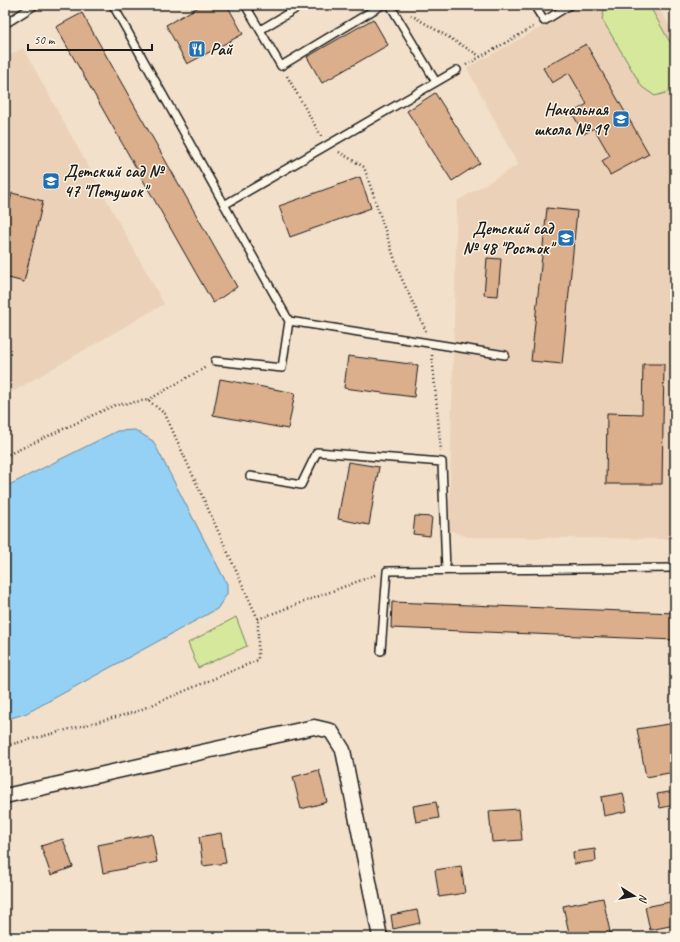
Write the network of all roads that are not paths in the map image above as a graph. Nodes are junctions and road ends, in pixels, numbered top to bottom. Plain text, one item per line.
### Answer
1 (34, 5) edge
2 (245, 5) edge
3 (302, 5) edge
4 (382, 5) edge
5 (390, 5) edge
6 (534, 5) edge
7 (570, 5) edge
8 (115, 6) edge
9 (5, 24) edge
10 (260, 30) junction
11 (457, 70) road end
12 (436, 82) junction
13 (224, 205) junction
14 (289, 321) junction
15 (505, 355) dead end
16 (215, 361) road end
17 (250, 476) dead end
18 (675, 568) edge
19 (446, 570) junction
20 (381, 652) dead end
21 (5, 796) edge
22 (380, 937) edge

1 - 9 lane
2 - 10 lane
3 - 10 lane
4 - 10 lane
5 - 12 lane
6 - 7 lane
8 - 13 lane
11 - 12 lane
12 - 13 lane
13 - 14 lane
14 - 15 lane
14 - 16 lane
17 - 19 lane
18 - 19 lane
19 - 20 lane
21 - 22 street

